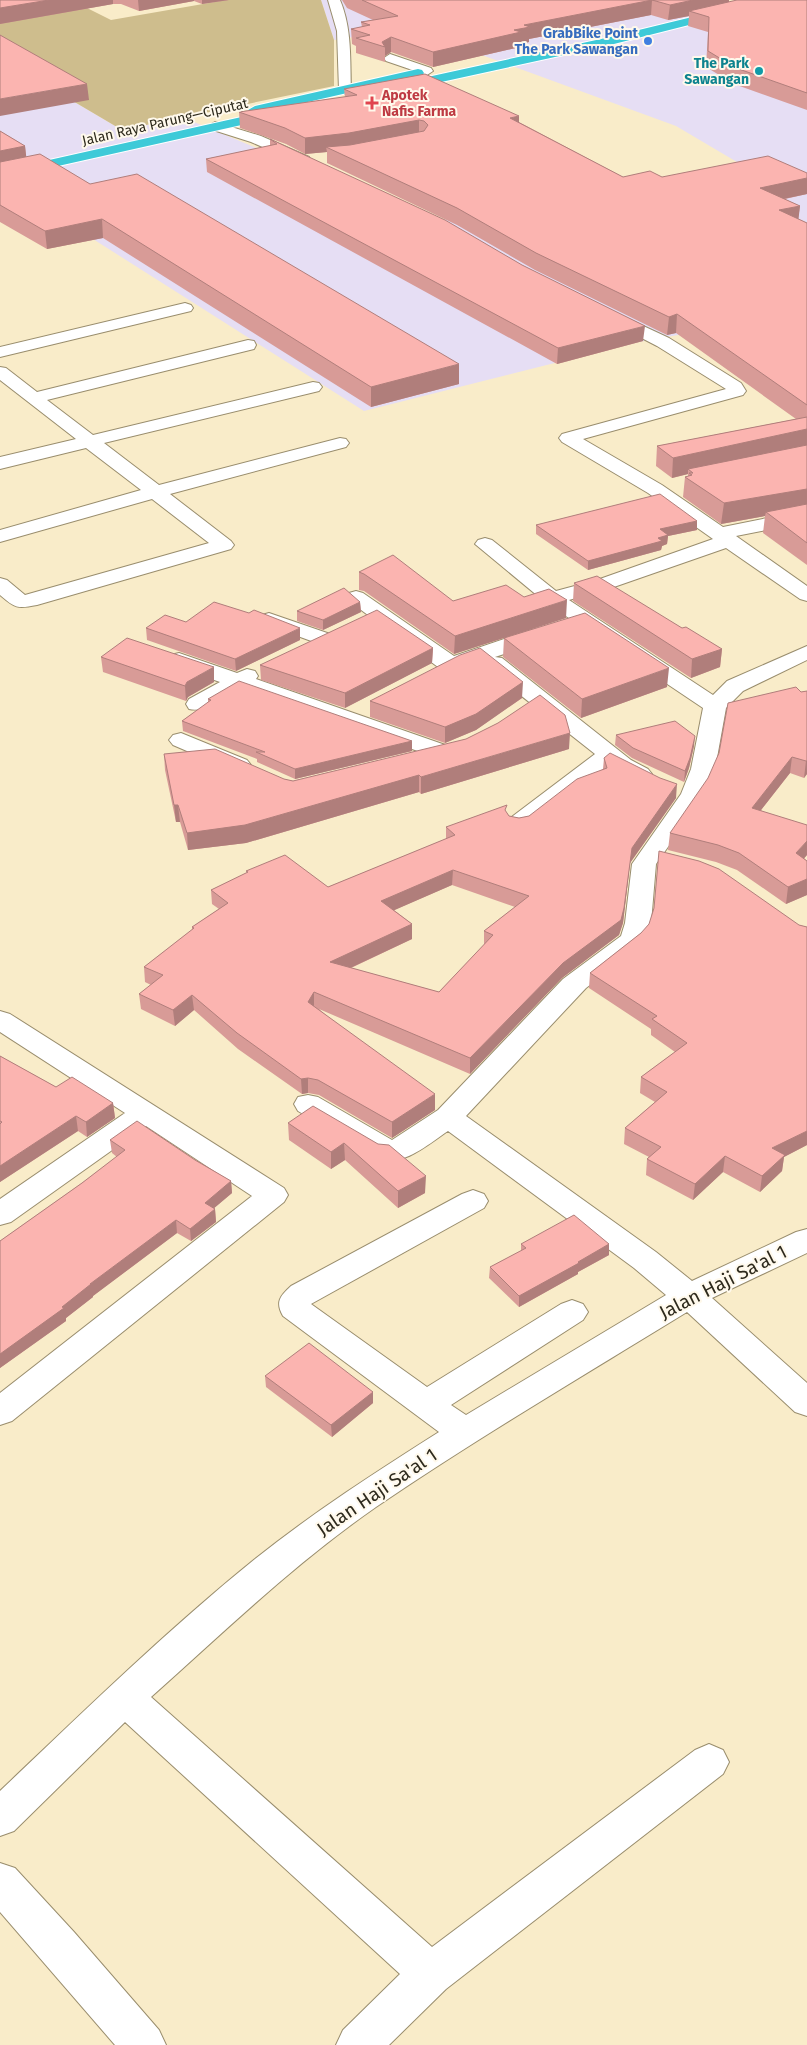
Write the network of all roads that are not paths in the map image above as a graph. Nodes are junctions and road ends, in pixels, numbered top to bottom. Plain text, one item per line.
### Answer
1 (334, 0) edge
2 (776, 0) edge
3 (734, 1) edge
4 (496, 57) junction
5 (390, 58) edge
6 (512, 63) junction
7 (427, 71) junction
8 (345, 90) junction
9 (215, 126) junction
10 (110, 146) junction
11 (313, 162) edge
12 (0, 168) edge
13 (0, 175) edge
14 (185, 308) dead end
15 (596, 308) edge
16 (248, 345) dead end
17 (0, 352) edge
18 (0, 372) edge
19 (313, 387) dead end
20 (34, 398) junction
21 (89, 441) junction
22 (340, 443) dead end
23 (0, 463) edge
24 (683, 483) dead end
25 (655, 489) junction
26 (155, 492) junction
27 (807, 516) edge
28 (0, 536) edge
29 (724, 537) junction
30 (485, 544) dead end
31 (0, 584) edge
32 (804, 589) edge
33 (356, 598) edge
34 (552, 598) junction
35 (269, 620) edge
36 (586, 621) junction
37 (351, 627) junction
38 (298, 652) edge
39 (807, 652) edge
40 (157, 653) edge
41 (482, 654) junction
42 (264, 668) edge
43 (238, 680) junction
44 (538, 699) junction
45 (197, 704) dead end
46 (373, 705) edge
47 (715, 706) junction
48 (518, 714) edge
49 (347, 718) junction
50 (181, 740) dead end
51 (609, 754) junction
52 (406, 761) edge
53 (259, 774) edge
54 (693, 794) junction
55 (518, 824) edge
56 (650, 856) junction
57 (678, 862) edge
58 (0, 1020) edge
59 (308, 1104) dead end
60 (145, 1112) junction
61 (448, 1117) junction
62 (473, 1201) dead end
63 (0, 1214) edge
64 (807, 1240) edge
65 (689, 1296) junction
66 (572, 1312) dead end
67 (807, 1403) edge
68 (427, 1404) junction
69 (0, 1412) edge
70 (465, 1433) junction
71 (124, 1697) junction
72 (709, 1762) dead end
73 (0, 1818) edge
74 (0, 1882) edge
75 (430, 1974) junction
76 (144, 2045) edge
77 (358, 2045) edge

1 - 8 street
2 - 6 highway, Jalan Raya Parung—Ciputat
3 - 4 highway, Jalan Raya Parung—Ciputat
4 - 6 highway
4 - 7 highway, Jalan Raya Parung—Ciputat
5 - 7 street
6 - 9 highway, Jalan Raya Parung—Ciputat
7 - 8 highway, Jalan Raya Parung—Ciputat
8 - 10 highway, Jalan Raya Parung—Ciputat
9 - 10 highway, Jalan Raya Parung—Ciputat
9 - 11 street
10 - 12 highway, Jalan Raya Parung—Ciputat
10 - 13 highway, Jalan Raya Parung—Ciputat
14 - 17 street
15 - 25 street
16 - 20 street
18 - 20 street
19 - 21 street
20 - 21 street
21 - 23 street
21 - 26 street
22 - 26 street
24 - 25 street
25 - 29 street
26 - 28 street
26 - 31 street
27 - 29 street
29 - 32 street
29 - 34 street
30 - 34 street
33 - 37 street
34 - 36 street
35 - 37 street
36 - 41 street
36 - 47 street
37 - 38 street
37 - 41 street
39 - 47 street
40 - 43 street
41 - 44 street
42 - 43 street
43 - 45 street
43 - 49 street
44 - 48 street
44 - 51 street
46 - 49 street
47 - 54 street
49 - 52 street
50 - 53 street
51 - 54 street
51 - 55 street
54 - 56 street
56 - 57 street
56 - 61 street
58 - 60 street
59 - 61 street
60 - 63 street
60 - 69 street
61 - 65 street
62 - 68 street
64 - 65 street, Jalan Haji Sa'al 1
65 - 67 street
65 - 70 street, Jalan Haji Sa'al 1
66 - 68 street
68 - 70 street
70 - 71 street, Jalan Haji Sa'al 1
71 - 73 street, Jalan Haji Sa'al 1
71 - 75 street
72 - 75 street
74 - 76 street
75 - 77 street

